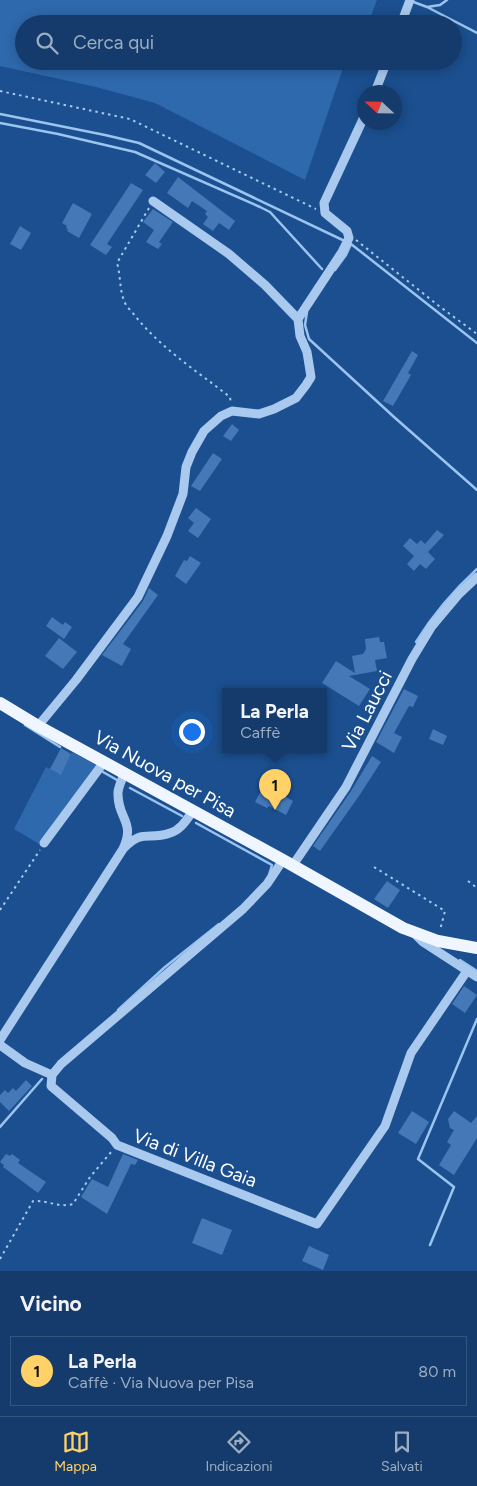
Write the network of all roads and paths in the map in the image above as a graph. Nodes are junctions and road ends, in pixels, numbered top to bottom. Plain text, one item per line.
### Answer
1 (410, 0) edge
2 (404, 15) edge
3 (384, 70) edge
4 (378, 85) edge
5 (0, 91) edge
6 (358, 130) edge
7 (153, 201) joint
8 (325, 213) junction
9 (348, 239) junction
10 (298, 319) junction
11 (477, 334) edge
12 (232, 411) junction
13 (477, 576) edge
14 (0, 703) edge
15 (38, 726) junction
16 (104, 762) junction
17 (124, 774) junction
18 (193, 811) junction
19 (44, 843) joint
20 (123, 849) junction
21 (288, 862) junction
22 (374, 867) dead end
23 (468, 881) dead end
24 (477, 888) edge
25 (0, 910) edge
26 (414, 933) junction
27 (438, 941) junction
28 (477, 948) edge
29 (467, 971) junction
30 (477, 978) edge
31 (0, 1040) edge
32 (0, 1045) edge
33 (52, 1075) junction
34 (117, 1145) junction
35 (0, 1259) edge

1 - 2 street
3 - 4 street
5 - 8 path
6 - 8 street
7 - 10 street
7 - 12 path
8 - 9 street
9 - 10 street
9 - 11 path
10 - 12 street
12 - 15 street
13 - 21 street, Via Laucci
14 - 15 main road, Via Nuova per Pisa
15 - 16 main road, Via Nuova per Pisa
16 - 17 main road, Via Nuova per Pisa
16 - 19 street
17 - 18 main road, Via Nuova per Pisa
17 - 20 street
18 - 20 street
18 - 21 main road, Via Nuova per Pisa
19 - 25 path
20 - 31 street
21 - 26 main road, Via Nuova per Pisa
21 - 33 street
22 - 27 path
23 - 24 path
26 - 27 main road, Via Nuova per Pisa
26 - 29 street
27 - 28 main road, Via Nuova per Pisa
29 - 30 street
29 - 34 street, Via di Villa Gaia
32 - 33 street
33 - 34 street, Via di Villa Gaia
34 - 35 path

